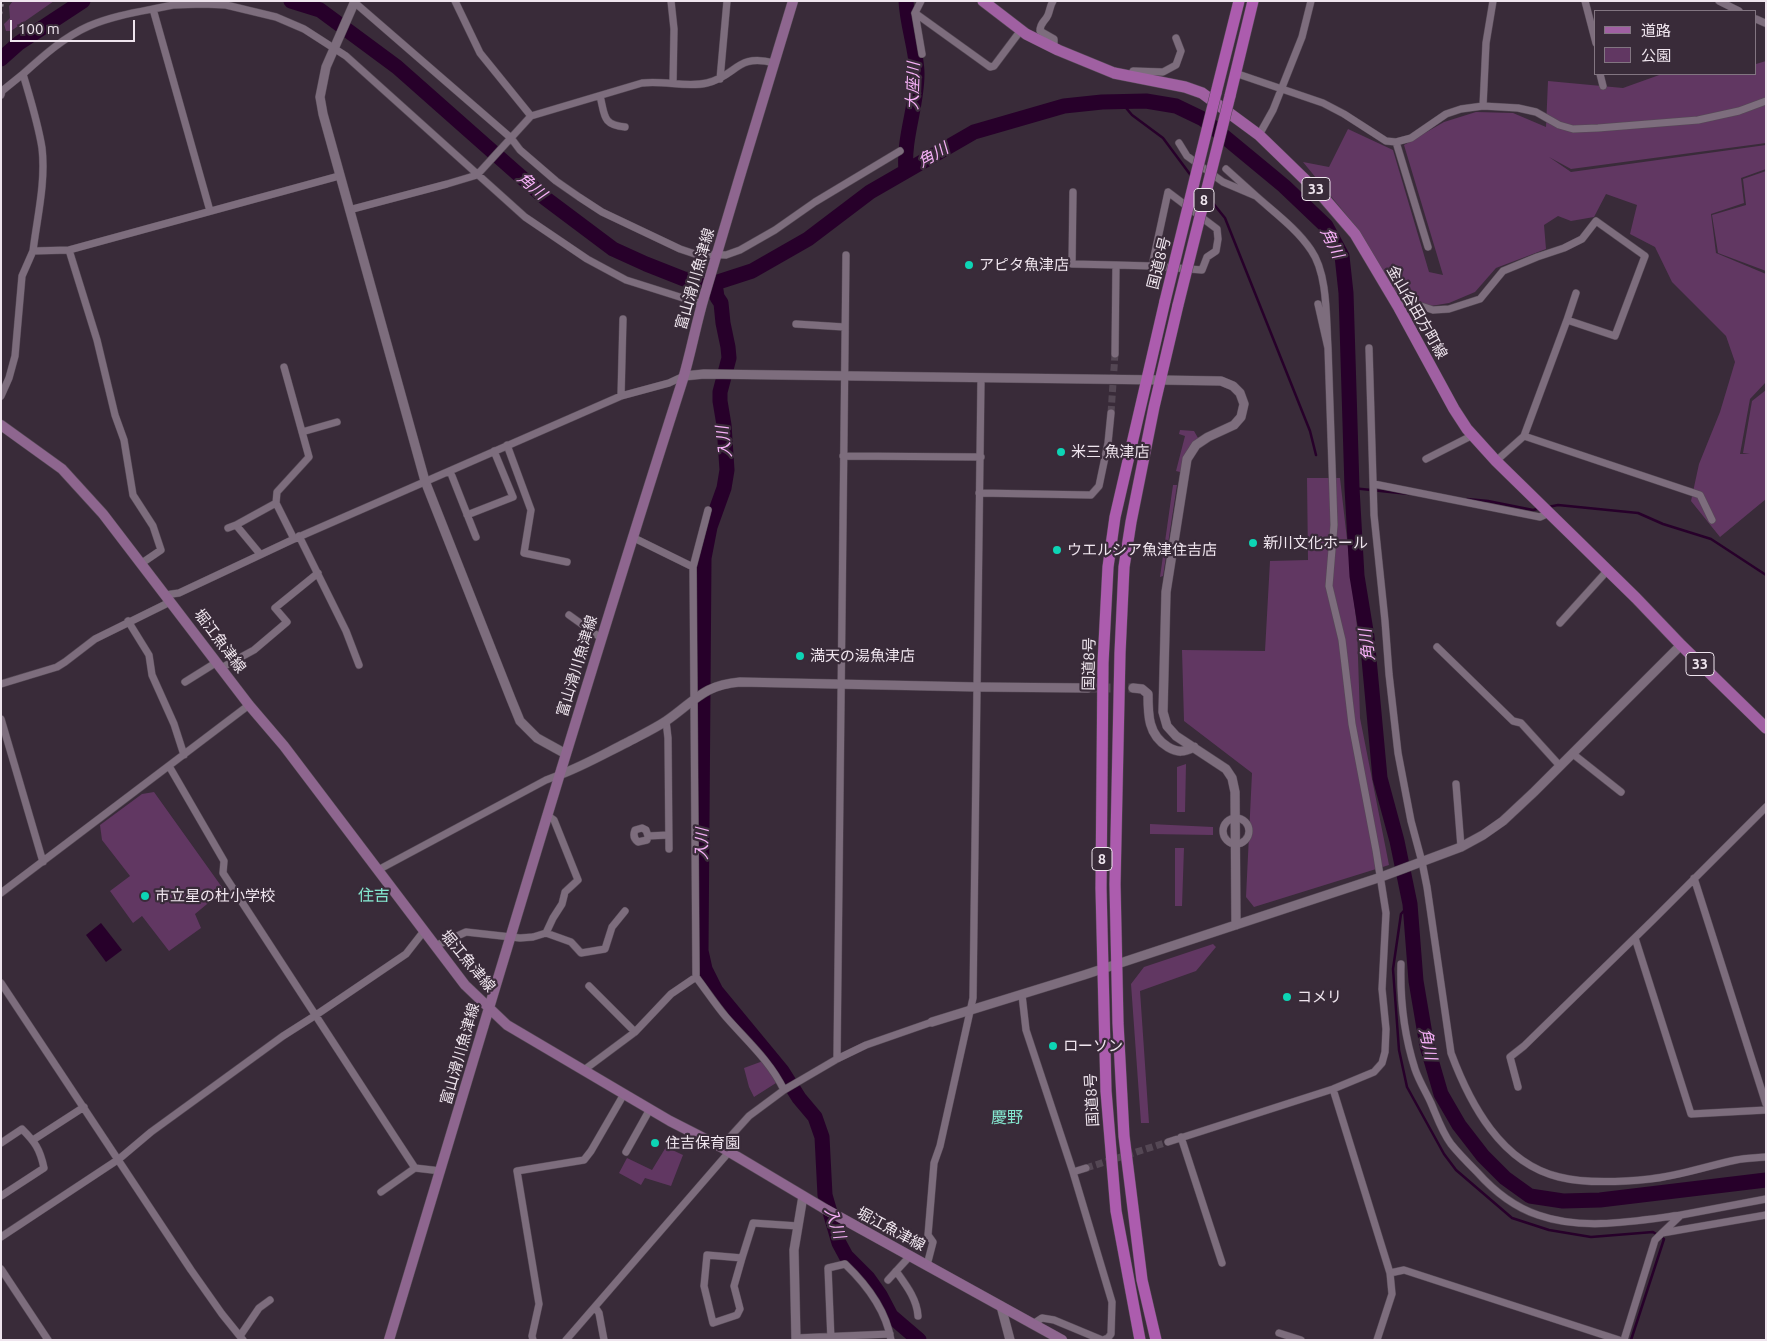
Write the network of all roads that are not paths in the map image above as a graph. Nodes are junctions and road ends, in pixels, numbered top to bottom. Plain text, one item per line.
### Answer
1 (454, 1) edge
2 (671, 1) edge
3 (727, 1) edge
4 (793, 1) edge
5 (921, 1) edge
6 (982, 1) edge
7 (1053, 1) edge
8 (1239, 1) edge
9 (1254, 1) edge
10 (1311, 1) edge
11 (1493, 1) edge
12 (1585, 1) edge
13 (1719, 1) edge
14 (354, 2) edge
15 (154, 9) junction
16 (1737, 10) edge
17 (915, 13) junction
18 (1020, 30) junction
19 (1594, 35) edge
20 (1176, 38) dead end
21 (335, 47) junction
22 (1054, 48) junction
23 (922, 54) dead end
24 (774, 63) junction
25 (1235, 73) junction
26 (23, 74) junction
27 (1600, 75) edge
28 (1131, 78) junction
29 (720, 79) junction
30 (673, 83) junction
31 (1603, 86) dead end
32 (1281, 90) junction
33 (1, 96) edge
34 (600, 96) junction
35 (1766, 101) edge
36 (1484, 106) junction
37 (532, 116) junction
38 (625, 127) dead end
39 (1259, 135) junction
40 (510, 139) junction
41 (1396, 142) junction
42 (1179, 144) dead end
43 (900, 151) dead end
44 (1226, 170) dead end
45 (479, 173) junction
46 (339, 176) junction
47 (1072, 192) dead end
48 (1256, 196) junction
49 (348, 210) junction
50 (210, 212) junction
51 (1428, 247) dead end
52 (69, 250) junction
53 (33, 251) junction
54 (846, 255) dead end
55 (716, 256) junction
56 (1116, 265) junction
57 (1152, 266) junction
58 (1576, 293) dead end
59 (703, 301) junction
60 (1395, 302) junction
61 (1318, 304) dead end
62 (623, 319) dead end
63 (1567, 320) junction
64 (796, 324) dead end
65 (844, 327) junction
66 (1328, 348) junction
67 (1368, 348) dead end
68 (1115, 354) tunnel mouth
69 (284, 367) dead end
70 (684, 376) junction
71 (845, 377) junction
72 (981, 378) junction
73 (1147, 380) junction
74 (1161, 380) junction
75 (1, 396) edge
76 (621, 396) junction
77 (1112, 413) tunnel mouth
78 (337, 422) dead end
79 (1, 425) edge
80 (302, 432) junction
81 (1473, 435) junction
82 (1524, 436) junction
83 (507, 445) junction
84 (494, 451) junction
85 (843, 456) junction
86 (981, 457) junction
87 (1426, 459) dead end
88 (1496, 461) junction
89 (450, 471) junction
90 (425, 481) junction
91 (1374, 484) junction
92 (979, 494) junction
93 (276, 503) junction
94 (1545, 509) junction
95 (708, 510) dead end
96 (467, 515) junction
97 (1712, 520) dead end
98 (236, 524) junction
99 (228, 528) dead end
100 (476, 537) dead end
101 (296, 538) junction
102 (632, 538) junction
103 (260, 554) junction
104 (567, 562) dead end
105 (142, 564) junction
106 (693, 567) junction
107 (1607, 571) junction
108 (318, 573) junction
109 (168, 599) junction
110 (569, 615) dead end
111 (128, 621) junction
112 (1560, 623) dead end
113 (601, 638) junction
114 (1681, 645) junction
115 (1437, 647) dead end
116 (219, 665) junction
117 (359, 665) dead end
118 (185, 682) dead end
119 (1, 684) edge
120 (841, 684) junction
121 (977, 687) junction
122 (1088, 688) tunnel mouth
123 (1133, 688) tunnel mouth
124 (695, 698) junction
125 (249, 705) junction
126 (1, 719) edge
127 (666, 721) junction
128 (1766, 728) edge
129 (1194, 747) junction
130 (566, 754) junction
131 (1573, 754) junction
132 (184, 755) junction
133 (169, 766) junction
134 (1560, 766) junction
135 (560, 775) junction
136 (1456, 784) dead end
137 (1621, 792) dead end
138 (1766, 807) edge
139 (547, 815) junction
140 (1235, 817) junction
141 (668, 835) junction
142 (648, 836) dead end
143 (1236, 846) junction
144 (1461, 847) junction
145 (668, 849) dead end
146 (43, 862) junction
147 (1421, 863) junction
148 (378, 870) junction
149 (1381, 877) junction
150 (1694, 878) junction
151 (1, 893) edge
152 (625, 912) dead end
153 (1236, 925) junction
154 (424, 931) junction
155 (546, 933) junction
156 (510, 936) junction
157 (1635, 938) junction
158 (435, 946) junction
159 (1117, 964) junction
160 (1401, 964) dead end
161 (1103, 968) junction
162 (696, 976) junction
163 (1, 983) edge
164 (589, 986) dead end
165 (1022, 995) junction
166 (488, 1008) junction
167 (971, 1010) junction
168 (316, 1015) junction
169 (932, 1022) joint
170 (635, 1032) junction
171 (837, 1059) junction
172 (584, 1070) junction
173 (1518, 1087) dead end
174 (1333, 1089) junction
175 (784, 1090) junction
176 (624, 1094) junction
177 (1766, 1104) edge
178 (84, 1107) junction
179 (650, 1109) junction
180 (1766, 1110) edge
181 (1181, 1138) junction
182 (33, 1140) junction
183 (1168, 1142) tunnel mouth
184 (1, 1143) edge
185 (725, 1150) junction
186 (626, 1152) dead end
187 (1766, 1156) edge
188 (119, 1159) junction
189 (415, 1168) junction
190 (1086, 1168) tunnel mouth
191 (441, 1171) junction
192 (1073, 1172) junction
193 (381, 1192) dead end
194 (1, 1196) edge
195 (803, 1196) junction
196 (1766, 1199) edge
197 (1681, 1215) junction
198 (1766, 1215) edge
199 (798, 1226) junction
200 (1662, 1233) junction
201 (1, 1237) edge
202 (910, 1256) junction
203 (742, 1258) junction
204 (1222, 1264) dead end
205 (927, 1265) junction
206 (1, 1269) edge
207 (896, 1271) junction
208 (1390, 1273) junction
209 (888, 1280) dead end
210 (270, 1300) dead end
211 (1001, 1306) junction
212 (595, 1307) junction
213 (918, 1316) dead end
214 (1033, 1324) junction
215 (1279, 1333) dead end
216 (890, 1337) edge
217 (241, 1338) edge
218 (831, 1338) edge
219 (796, 1339) edge
220 (48, 1340) edge
221 (388, 1340) edge
222 (533, 1340) edge
223 (566, 1340) edge
224 (604, 1340) edge
225 (1010, 1340) edge
226 (1062, 1340) edge
227 (1103, 1340) edge
228 (1140, 1340) edge
229 (1156, 1340) edge
230 (1301, 1340) edge
231 (1377, 1340) edge
232 (1619, 1340) edge
233 (1624, 1340) edge

1 - 37 street
2 - 30 street
3 - 29 street
4 - 24 main road, 富山滑川魚津線
5 - 17 street
6 - 18 main road, 金山谷田方町線 / 33
7 - 22 street
8 - 73 highway, 国道8号 / 8, bridge
9 - 25 highway, 国道8号 / 8
10 - 32 street
11 - 36 street
12 - 19 street
13 - 16 street
14 - 21 street
14 - 40 street
15 - 21 street
15 - 26 street
15 - 50 street
17 - 18 street
17 - 23 street
18 - 22 main road, 金山谷田方町線 / 33
20 - 28 street
21 - 45 street
21 - 46 street
22 - 28 main road, 金山谷田方町線 / 33
24 - 29 street
24 - 55 main road, 富山滑川魚津線
25 - 32 street
25 - 74 highway, 国道8号 / 8, bridge
26 - 33 street
26 - 53 street
27 - 31 street
28 - 39 main road, 金山谷田方町線 / 33
29 - 30 street
30 - 34 street
32 - 39 street
32 - 41 street
34 - 37 street
34 - 38 street
35 - 36 street
36 - 41 street
37 - 40 street
39 - 60 main road, 金山谷田方町線 / 33
40 - 45 street
40 - 55 street
41 - 51 street
42 - 48 street
43 - 55 street
44 - 48 street
45 - 49 street
45 - 59 street
46 - 49 street
46 - 50 street
47 - 56 street
48 - 66 street
49 - 90 street
50 - 52 street
52 - 53 street
52 - 105 street
53 - 75 street
54 - 65 street
55 - 59 main road, 富山滑川魚津線
56 - 57 street
56 - 68 street
57 - 57 street
58 - 63 street
59 - 70 main road, 富山滑川魚津線
60 - 63 street
60 - 81 main road, 金山谷田方町線 / 33
61 - 66 street
62 - 76 street
63 - 82 street
64 - 65 street
65 - 71 street
66 - 149 street
67 - 91 street
69 - 80 street
70 - 71 street
70 - 76 street
70 - 102 main road, 富山滑川魚津線
71 - 72 street
71 - 85 street
72 - 73 street
72 - 86 street
73 - 74 street
73 - 161 highway, 国道8号 / 8
74 - 129 street
74 - 159 highway, 国道8号 / 8
76 - 83 street
77 - 92 street
78 - 80 street
79 - 105 main road, 堀江魚津線
80 - 93 street
81 - 87 street
81 - 88 main road, 金山谷田方町線 / 33
82 - 88 street
82 - 97 street
83 - 84 street
83 - 104 street
84 - 89 street
84 - 96 street
85 - 86 street
85 - 120 street
86 - 92 street
88 - 94 main road, 金山谷田方町線 / 33
89 - 90 street
89 - 96 street
90 - 101 street
90 - 130 street
91 - 94 street
91 - 147 street
92 - 121 street
93 - 98 street
93 - 101 street
94 - 107 main road, 金山谷田方町線 / 33
95 - 106 street
96 - 100 street
98 - 99 street
98 - 103 street
101 - 103 street
101 - 108 street
102 - 106 street
102 - 113 main road, 富山滑川魚津線
103 - 109 street
105 - 109 main road, 堀江魚津線
106 - 124 street
107 - 112 street
107 - 114 main road, 金山谷田方町線 / 33
108 - 116 street
108 - 117 street
109 - 111 street
109 - 116 main road, 堀江魚津線
110 - 113 street
111 - 119 street
111 - 132 street
113 - 130 main road, 富山滑川魚津線
114 - 128 main road, 金山谷田方町線 / 33
114 - 131 street
115 - 134 street
116 - 118 street
116 - 125 main road, 堀江魚津線
120 - 121 street
120 - 124 street
120 - 171 street
121 - 122 street
121 - 167 street
123 - 129 street
124 - 127 street
124 - 162 street
125 - 132 street
125 - 148 main road, 堀江魚津線
126 - 146 street
127 - 135 street
127 - 141 street
129 - 140 street
130 - 135 main road, 富山滑川魚津線
131 - 134 street
131 - 137 street
132 - 133 street
133 - 146 street
133 - 168 street
134 - 144 street
135 - 139 main road, 富山滑川魚津線
135 - 148 street
136 - 144 street
138 - 150 street
139 - 155 street
139 - 156 main road, 富山滑川魚津線
140 - 143 street
140 - 143 street
140 - 143 street
141 - 142 street
141 - 145 street
143 - 153 street
144 - 147 street
146 - 151 street
147 - 149 street
147 - 187 street
148 - 154 main road, 堀江魚津線
149 - 153 street
149 - 174 street
150 - 157 street
150 - 177 street
152 - 155 street
153 - 159 street
154 - 158 main road, 堀江魚津線
154 - 168 street
155 - 156 street
156 - 158 street
156 - 166 main road, 富山滑川魚津線
157 - 173 street
157 - 180 street
158 - 166 main road, 堀江魚津線
159 - 161 street
159 - 229 highway, 国道8号 / 8
160 - 197 street
161 - 165 street
161 - 228 highway, 国道8号 / 8
162 - 170 street
162 - 175 street
163 - 178 street
164 - 170 street
165 - 167 street
165 - 192 street
166 - 172 main road, 堀江魚津線
166 - 191 main road, 富山滑川魚津線
167 - 169 street
167 - 205 street
168 - 188 street
168 - 189 street
169 - 171 street
170 - 172 street
171 - 175 street
172 - 176 main road, 堀江魚津線
174 - 181 street
174 - 208 street
175 - 185 street
176 - 179 main road, 堀江魚津線
176 - 222 street
178 - 182 street
178 - 188 street
179 - 185 main road, 堀江魚津線
179 - 186 street
181 - 183 street
181 - 204 street
182 - 184 street
182 - 194 street
185 - 195 main road, 堀江魚津線
185 - 212 street
188 - 201 street
188 - 217 street
189 - 191 street
189 - 193 street
190 - 192 street
191 - 221 main road, 富山滑川魚津線
192 - 227 street
195 - 199 street
195 - 202 main road, 堀江魚津線
196 - 197 street
197 - 200 street
198 - 200 street
199 - 203 street
199 - 219 street
200 - 233 street
202 - 205 main road, 堀江魚津線
202 - 207 street
203 - 203 street
205 - 211 main road, 堀江魚津線
206 - 220 street
207 - 209 street
207 - 213 street
208 - 231 street
208 - 232 street
210 - 217 street
211 - 214 main road, 堀江魚津線
211 - 225 street
212 - 223 street
212 - 224 street
214 - 226 main road, 堀江魚津線
214 - 227 street
215 - 230 street
216 - 218 street
216 - 218 street
218 - 219 street

